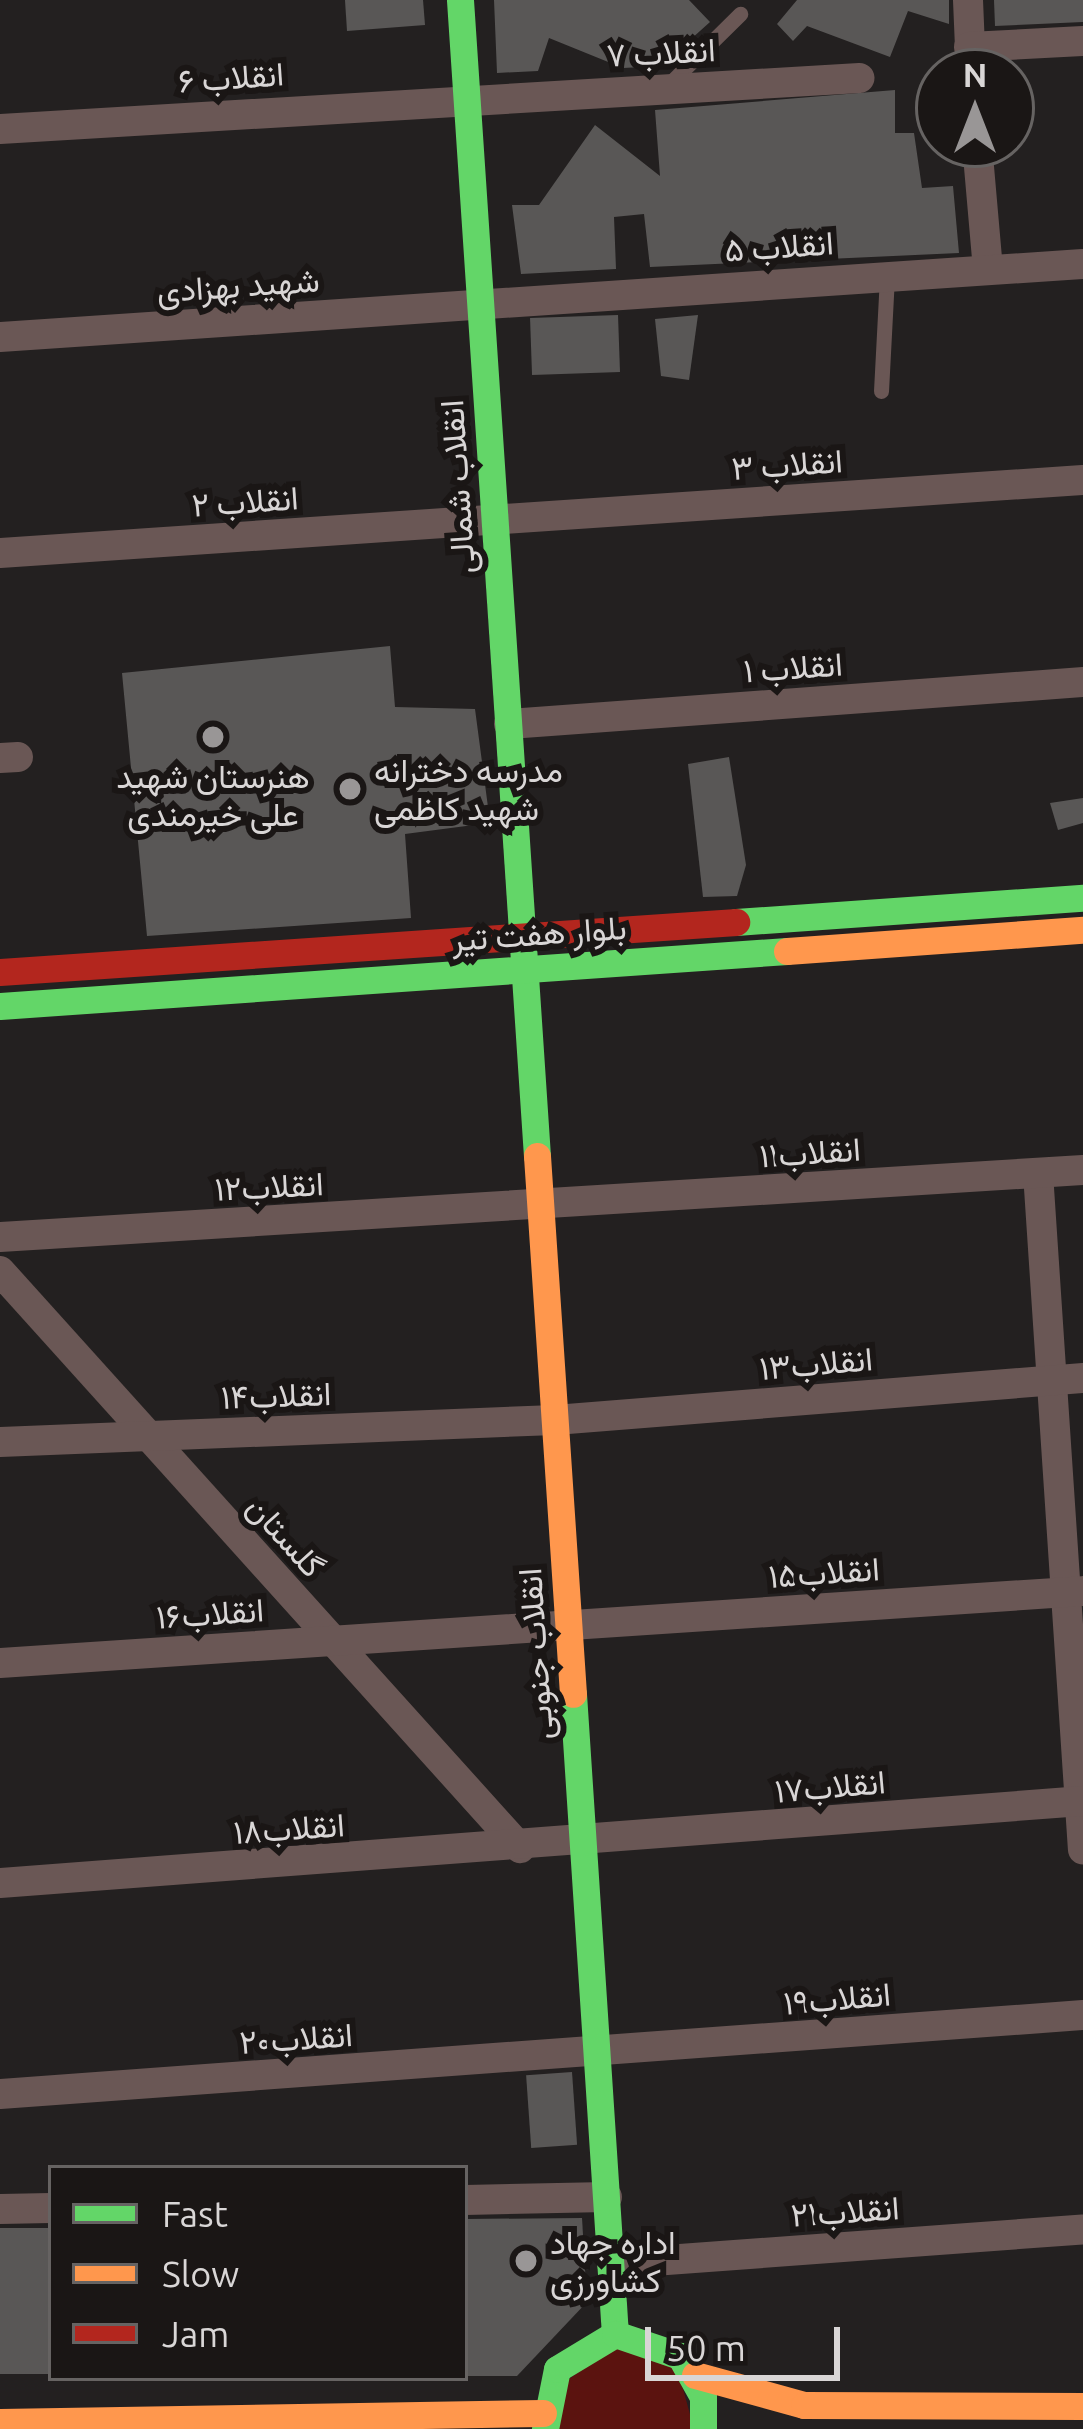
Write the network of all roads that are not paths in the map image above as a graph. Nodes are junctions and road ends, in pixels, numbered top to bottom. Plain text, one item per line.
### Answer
1 (460, 0) edge
2 (968, 0) edge
3 (740, 14) dead end
4 (1083, 41) edge
5 (970, 48) edge
6 (1035, 49) edge
7 (859, 78) dead end
8 (665, 88) junction
9 (467, 97) junction
10 (0, 129) edge
11 (979, 168) edge
12 (1083, 264) edge
13 (988, 268) junction
14 (887, 274) junction
15 (481, 304) junction
16 (0, 337) edge
17 (881, 391) dead end
18 (1083, 480) edge
19 (495, 520) junction
20 (0, 553) edge
21 (1083, 682) edge
22 (509, 724) junction
23 (1083, 898) edge
24 (1083, 931) edge
25 (524, 936) junction
26 (526, 970) junction
27 (0, 972) edge
28 (0, 1006) edge
29 (1083, 1170) edge
30 (1038, 1173) junction
31 (541, 1207) junction
32 (0, 1237) edge
33 (0, 1270) edge
34 (1067, 1379) edge
35 (555, 1420) junction
36 (147, 1436) junction
37 (0, 1442) edge
38 (1074, 1592) edge
39 (569, 1625) junction
40 (332, 1641) junction
41 (0, 1663) edge
42 (1081, 1801) edge
43 (584, 1844) junction
44 (520, 1848) junction
45 (1083, 1850) edge
46 (0, 1883) edge
47 (1083, 2015) edge
48 (598, 2054) junction
49 (0, 2093) edge
50 (607, 2197) junction
51 (468, 2200) edge
52 (48, 2208) edge
53 (0, 2209) edge
54 (1083, 2229) edge
55 (612, 2264) junction
56 (615, 2334) junction
57 (695, 2374) junction
58 (1083, 2406) edge
59 (544, 2421) edge
60 (0, 2422) edge
61 (703, 2429) edge

1 - 9 street, انقلاب شمالی
2 - 5 street
3 - 8 lane
4 - 6 street
7 - 8 street, انقلاب ۷
8 - 9 street, انقلاب ۷
9 - 10 street, انقلاب ۶
9 - 15 street, انقلاب شمالی
11 - 13 street
12 - 13 street, انقلاب ۵
13 - 14 street, انقلاب ۵
14 - 15 street, انقلاب ۵
14 - 17 lane
15 - 16 street, شهید بهزادی
15 - 19 street, انقلاب شمالی
18 - 19 street, انقلاب ۳
19 - 20 street, انقلاب ۲
19 - 22 street, انقلاب شمالی
21 - 22 street, انقلاب ۱
22 - 25 street, انقلاب شمالی
23 - 25 street, بلوار هفت تیر
24 - 26 street, بلوار هفت تیر
25 - 26 street, انقلاب شمالی
25 - 27 street, بلوار هفت تیر
26 - 28 street, بلوار هفت تیر
26 - 31 street, انقلاب جنوبی
29 - 30 street, انقلاب۱۱
30 - 31 street, انقلاب۱۱
30 - 34 street
31 - 32 street, انقلاب۱۲
31 - 35 street, انقلاب جنوبی
33 - 36 street, گلستان
34 - 35 street, انقلاب۱۳
34 - 38 street
35 - 36 street, انقلاب۱۴
35 - 39 street, انقلاب جنوبی
36 - 37 street, انقلاب۱۴
36 - 40 street, گلستان
38 - 39 street, انقلاب۱۵
38 - 42 street
39 - 40 street, انقلاب۱۶
39 - 43 street, انقلاب جنوبی
40 - 41 street, انقلاب۱۶
40 - 44 street, گلستان
42 - 43 street, انقلاب۱۷
42 - 45 street
43 - 44 street, انقلاب۱۸
43 - 48 street, انقلاب جنوبی
44 - 46 street, انقلاب۱۸
47 - 48 street, انقلاب۱۹
48 - 49 street, انقلاب۲۰
48 - 50 street, انقلاب جنوبی
50 - 51 street
50 - 55 street, انقلاب جنوبی
52 - 53 street
54 - 55 street, انقلاب۲۱
55 - 56 street, انقلاب جنوبی
56 - 57 street
56 - 59 street
57 - 58 street
57 - 61 street
59 - 60 street

